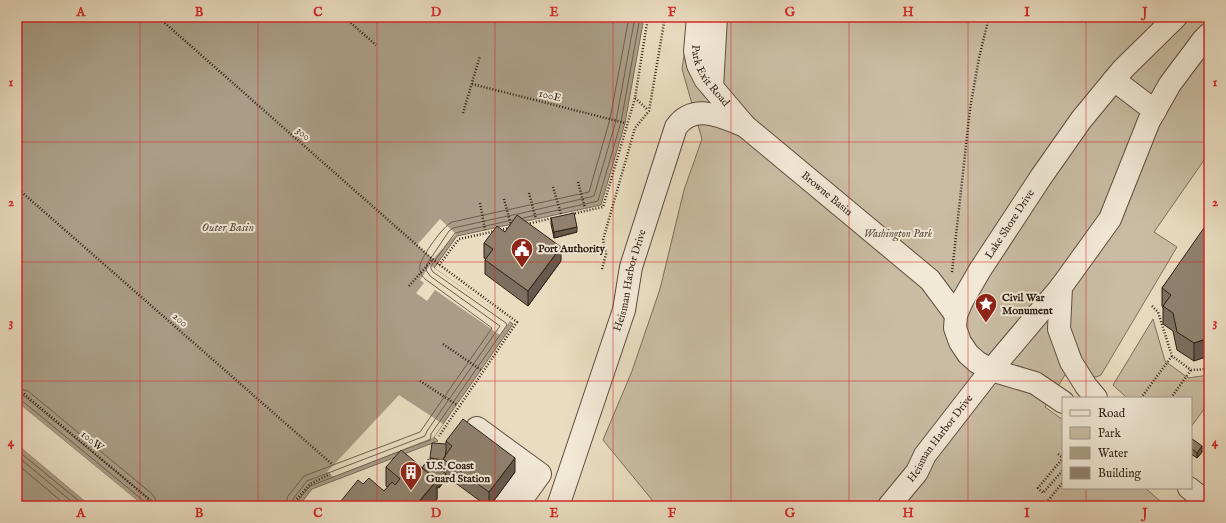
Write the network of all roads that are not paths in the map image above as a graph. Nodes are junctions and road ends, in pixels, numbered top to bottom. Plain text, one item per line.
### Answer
1 (698, 17) edge
2 (716, 17) edge
3 (1176, 17) edge
4 (1209, 34) edge
5 (1114, 80) junction
6 (712, 87) junction
7 (1155, 111) junction
8 (745, 126) junction
9 (1061, 287) junction
10 (956, 315) junction
11 (991, 370) junction
12 (1095, 397) edge
13 (1062, 401) edge
14 (1190, 489) edge
15 (1209, 504) edge
16 (490, 506) edge
17 (517, 506) edge
18 (558, 506) edge
19 (889, 506) edge

1 - 6 street, Park Exit Road
2 - 6 street
3 - 5 street, Lake Shore Drive
4 - 7 street
5 - 7 street
5 - 10 street, Lake Shore Drive
6 - 8 street, Park Exit Road
7 - 9 street
8 - 10 street, Browne Basin
8 - 18 street, Heisman Harbor Drive
9 - 11 street, Heisman Harbor Drive
9 - 12 street
10 - 11 street, Lake Shore Drive
11 - 13 street, Lake Shore Drive
11 - 19 street, Heisman Harbor Drive
14 - 15 street
16 - 17 street

